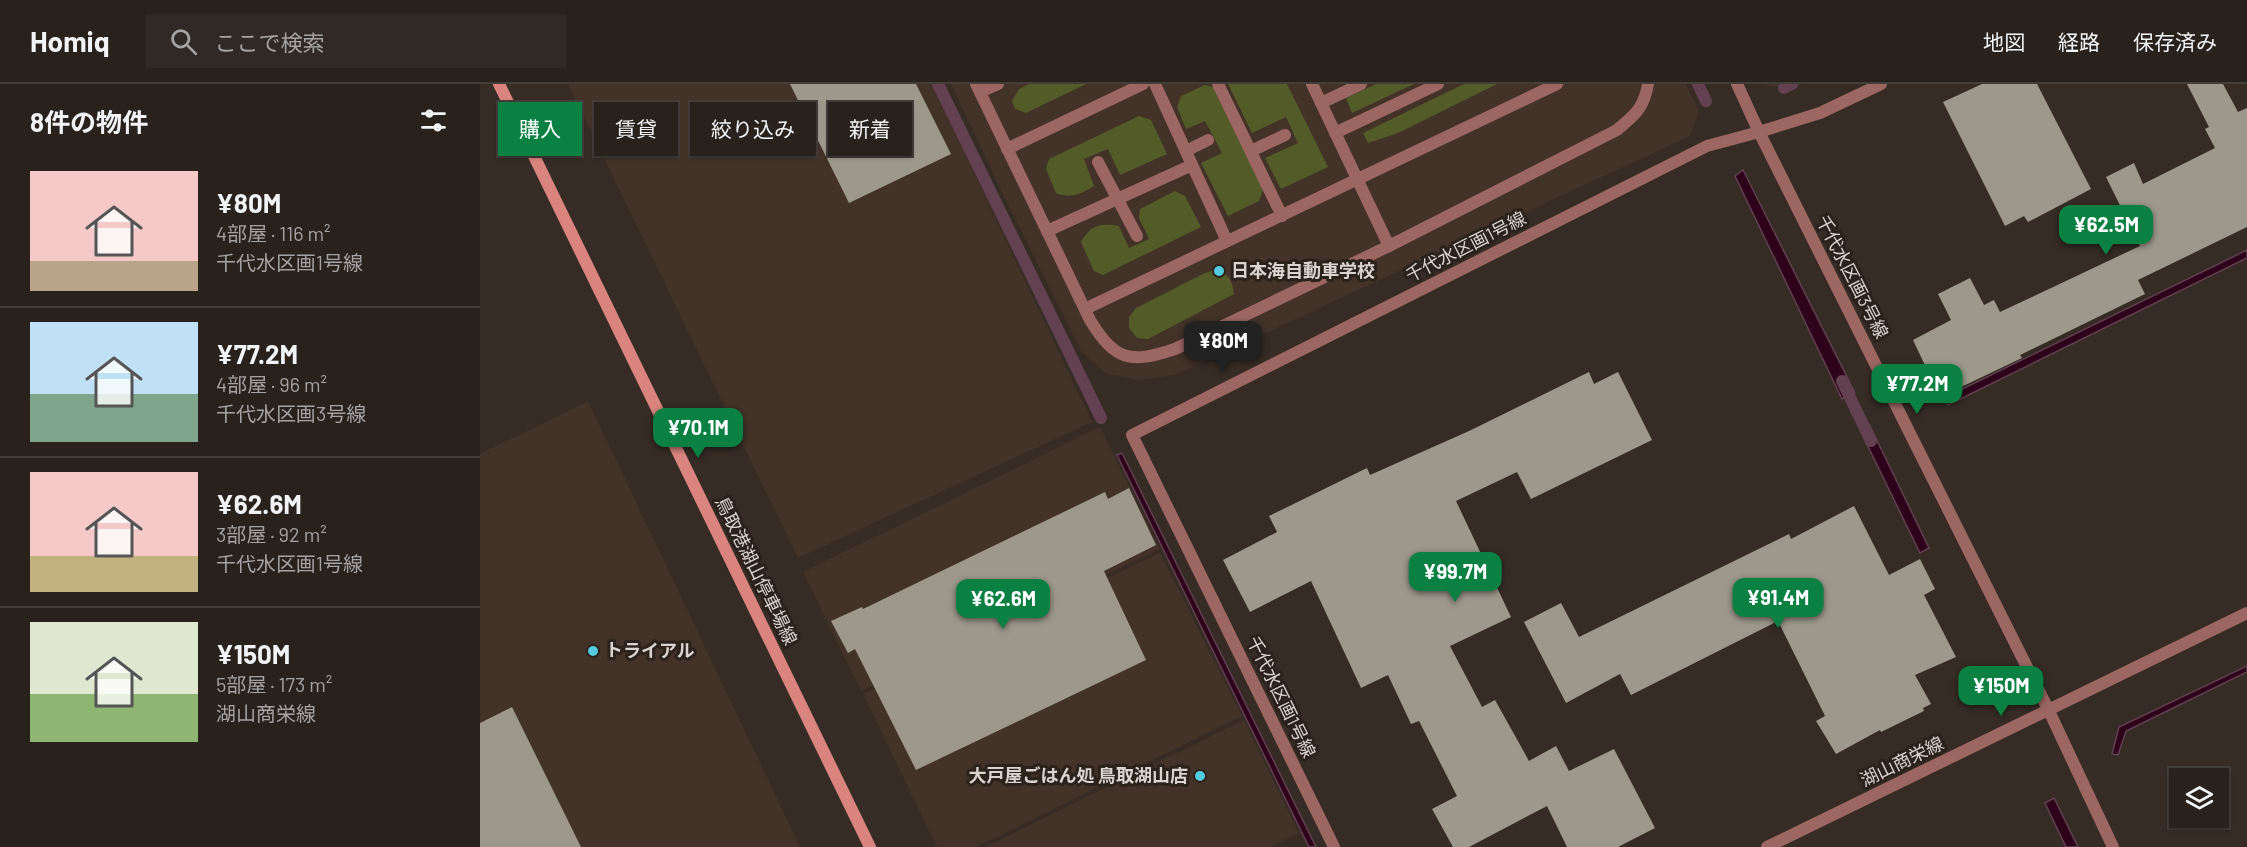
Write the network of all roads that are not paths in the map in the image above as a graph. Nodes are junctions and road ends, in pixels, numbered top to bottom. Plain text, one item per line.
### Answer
1 (499, 84) edge
2 (998, 84) edge
3 (1143, 84) edge
4 (1155, 84) edge
5 (1218, 84) edge
6 (1312, 84) edge
7 (1362, 84) edge
8 (1438, 84) edge
9 (1557, 84) edge
10 (1648, 84) edge
11 (1737, 84) edge
12 (1881, 84) edge
13 (978, 88) edge
14 (1321, 103) junction
15 (1759, 132) junction
16 (1335, 133) junction
17 (1285, 135) dead end
18 (1208, 140) dead end
19 (1007, 149) junction
20 (1186, 151) junction
21 (1251, 151) junction
22 (1098, 162) dead end
23 (1192, 165) junction
24 (1358, 180) junction
25 (1117, 200) junction
26 (1282, 216) junction
27 (1047, 231) junction
28 (1137, 236) dead end
29 (1227, 241) junction
30 (1389, 246) junction
31 (1085, 309) junction
32 (2247, 613) edge
33 (2049, 711) junction
34 (870, 847) edge
35 (1334, 847) edge
36 (1767, 847) edge
37 (2113, 847) edge

1 - 34 main road, 鳥取港湖山停車場線
2 - 13 street
3 - 19 street
4 - 20 street
5 - 21 street
6 - 14 street
7 - 14 street
8 - 16 street
9 - 24 street
10 - 30 street
11 - 15 street, 千代水区画3号線
12 - 15 street, 千代水区画1号線
13 - 19 street
14 - 16 street
15 - 33 street, 千代水区画3号線
15 - 35 street, 千代水区画1号線
16 - 24 street
17 - 21 street
18 - 20 street
19 - 27 street
20 - 23 street
21 - 26 street
22 - 25 street
23 - 25 street
23 - 29 street
24 - 26 street
24 - 30 street
25 - 27 street
25 - 28 street
26 - 29 street
27 - 31 street
29 - 31 street
30 - 31 street
32 - 33 street, 湖山商栄線
33 - 36 street, 湖山商栄線
33 - 37 street, 千代水区画3号線

